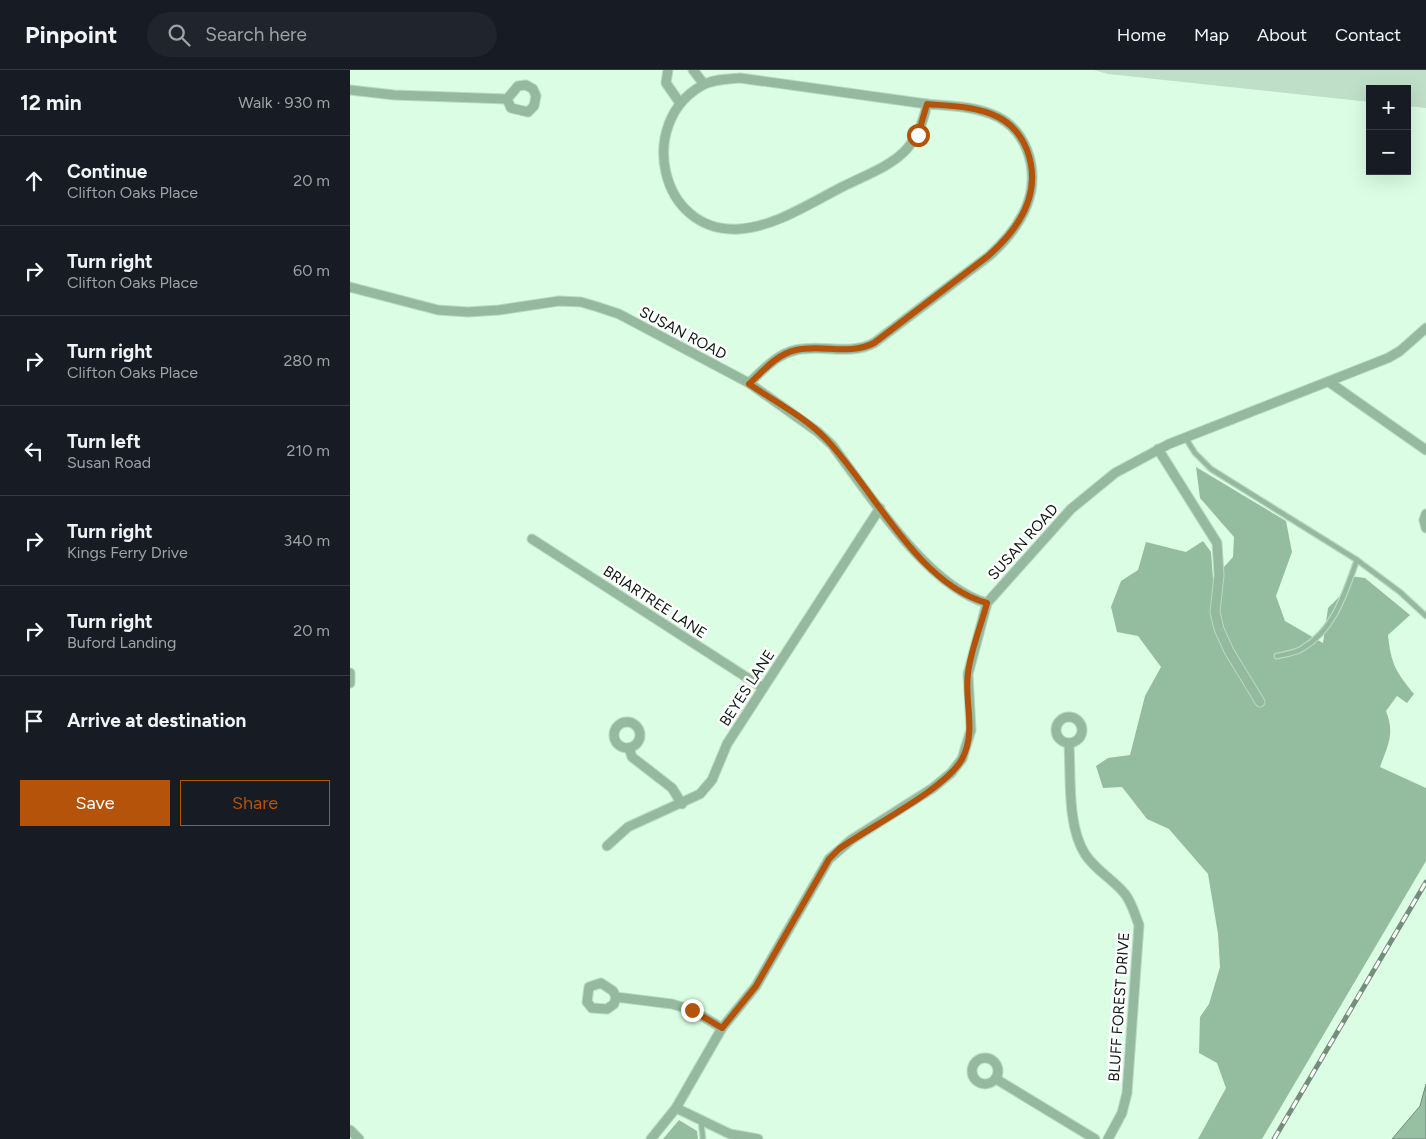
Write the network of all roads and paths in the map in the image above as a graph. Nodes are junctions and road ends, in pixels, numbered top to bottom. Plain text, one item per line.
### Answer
1 (668, 70) edge
2 (693, 70) edge
3 (704, 84) junction
4 (350, 90) edge
5 (507, 98) dead end
6 (680, 103) junction
7 (927, 104) junction
8 (350, 287) edge
9 (1426, 328) edge
10 (1328, 382) junction
11 (749, 384) junction
12 (1184, 437) junction
13 (1158, 449) junction
14 (1426, 450) edge
15 (880, 508) junction
16 (1426, 514) edge
17 (1426, 528) edge
18 (532, 539) dead end
19 (1357, 560) junction
20 (987, 603) junction
21 (1426, 616) edge
22 (1277, 656) dead end
23 (350, 673) edge
24 (350, 683) edge
25 (763, 688) junction
26 (1260, 702) dead end
27 (1069, 745) dead end
28 (629, 748) dead end
29 (682, 804) junction
30 (607, 846) dead end
31 (616, 997) dead end
32 (722, 1028) junction
33 (996, 1079) dead end
34 (676, 1108) junction
35 (701, 1121) junction
36 (350, 1130) edge
37 (359, 1139) edge
38 (650, 1139) edge
39 (703, 1139) edge
40 (758, 1139) edge
41 (1095, 1139) edge
42 (1108, 1139) edge

1 - 6 street
2 - 3 street
3 - 6 street
3 - 7 street
4 - 5 street
6 - 7 street
7 - 11 street
8 - 11 street, SUSAN ROAD
9 - 10 street, SUSAN ROAD
10 - 12 street, SUSAN ROAD
10 - 14 street
11 - 15 street, SUSAN ROAD
12 - 13 street, SUSAN ROAD
12 - 19 lane
13 - 20 street, SUSAN ROAD
13 - 26 street
15 - 20 street, SUSAN ROAD
15 - 25 street, BEYES LANE
16 - 17 street
18 - 25 street, BRIARTREE LANE
19 - 21 lane
19 - 22 lane
20 - 32 street
23 - 24 street
25 - 29 street, BEYES LANE
27 - 42 street, BLUFF FOREST DRIVE
28 - 29 street
29 - 30 street, BEYES LANE
31 - 32 street
32 - 34 street
33 - 41 street
34 - 35 street
34 - 38 street
35 - 39 lane
35 - 40 street
36 - 37 street

